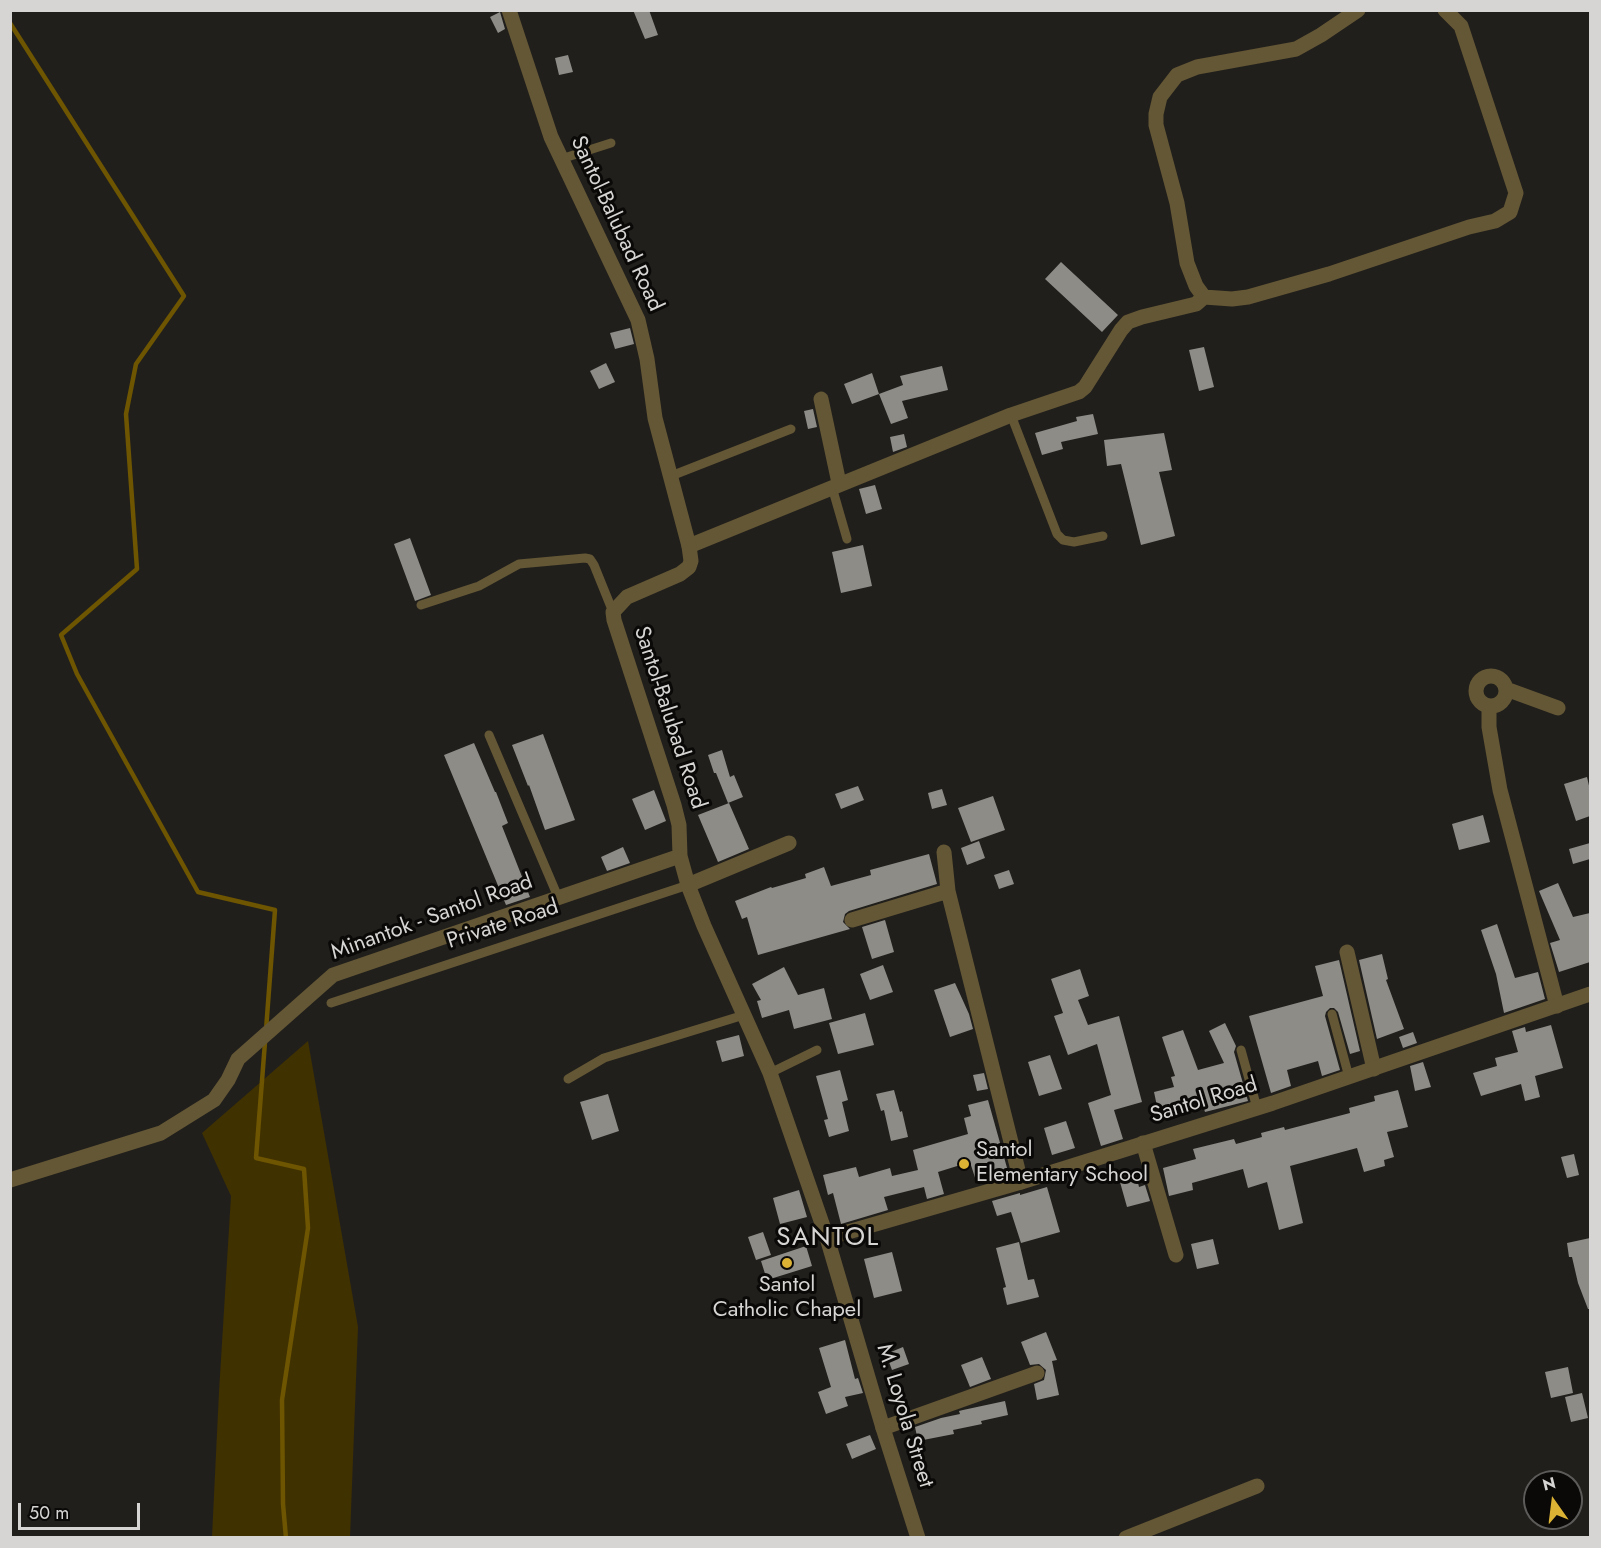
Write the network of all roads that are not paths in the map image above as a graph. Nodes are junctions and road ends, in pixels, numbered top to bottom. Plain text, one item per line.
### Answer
1 (509, 10) edge
2 (1358, 10) edge
3 (1445, 10) edge
4 (611, 143) dead end
5 (561, 159) junction
6 (1203, 297) junction
7 (821, 399) dead end
8 (1011, 416) junction
9 (791, 429) dead end
10 (671, 476) junction
11 (836, 485) junction
12 (1103, 536) dead end
13 (847, 539) dead end
14 (689, 546) junction
15 (421, 605) dead end
16 (613, 612) junction
17 (1506, 689) junction
18 (1489, 706) junction
19 (1558, 708) dead end
20 (489, 735) dead end
21 (789, 843) dead end
22 (944, 852) dead end
23 (680, 856) junction
24 (688, 885) junction
25 (948, 891) junction
26 (558, 897) junction
27 (852, 920) dead end
28 (1347, 952) dead end
29 (1590, 994) edge
30 (331, 1003) dead end
31 (1557, 1006) junction
32 (1332, 1014) dead end
33 (744, 1015) junction
34 (817, 1050) dead end
35 (1241, 1050) dead end
36 (1374, 1069) junction
37 (770, 1073) junction
38 (1349, 1077) junction
39 (568, 1079) dead end
40 (1257, 1108) junction
41 (1143, 1143) junction
42 (10, 1180) edge
43 (1021, 1182) junction
44 (827, 1238) junction
45 (1176, 1255) dead end
46 (1037, 1373) dead end
47 (883, 1428) junction
48 (1257, 1486) dead end
49 (918, 1538) edge
50 (1126, 1538) edge

1 - 5 street, Santol-Balubad Road
2 - 6 street
3 - 6 street
4 - 5 lane
5 - 10 street, Santol-Balubad Road
6 - 8 street
7 - 11 street
8 - 11 street
8 - 12 lane
9 - 10 lane
10 - 14 street, Santol-Balubad Road
11 - 13 lane
11 - 14 street
14 - 16 street, Santol-Balubad Road
15 - 16 lane
16 - 23 street, Santol-Balubad Road
17 - 18 street
17 - 18 street
17 - 19 street
18 - 31 street
20 - 26 lane
21 - 24 street
22 - 25 street
23 - 24 street, Santol-Balubad Road
23 - 26 street, Minantok - Santol Road
24 - 30 lane, Private Road
24 - 33 street, Santol-Balubad Road
25 - 27 street
25 - 43 street
26 - 42 street, Minantok - Santol Road
28 - 36 street
29 - 31 street, Santol Road
31 - 36 street, Santol Road
32 - 38 lane
33 - 37 street, Santol-Balubad Road
33 - 39 lane
34 - 37 lane
35 - 40 lane
36 - 38 street, Santol Road
37 - 44 street, Santol-Balubad Road
38 - 40 street, Santol Road
40 - 41 street, Santol Road
41 - 43 street, Santol Road
41 - 45 street
43 - 44 street, Santol Road
44 - 47 street, M. Loyola Street
46 - 47 street
47 - 49 street, M. Loyola Street
48 - 50 street

